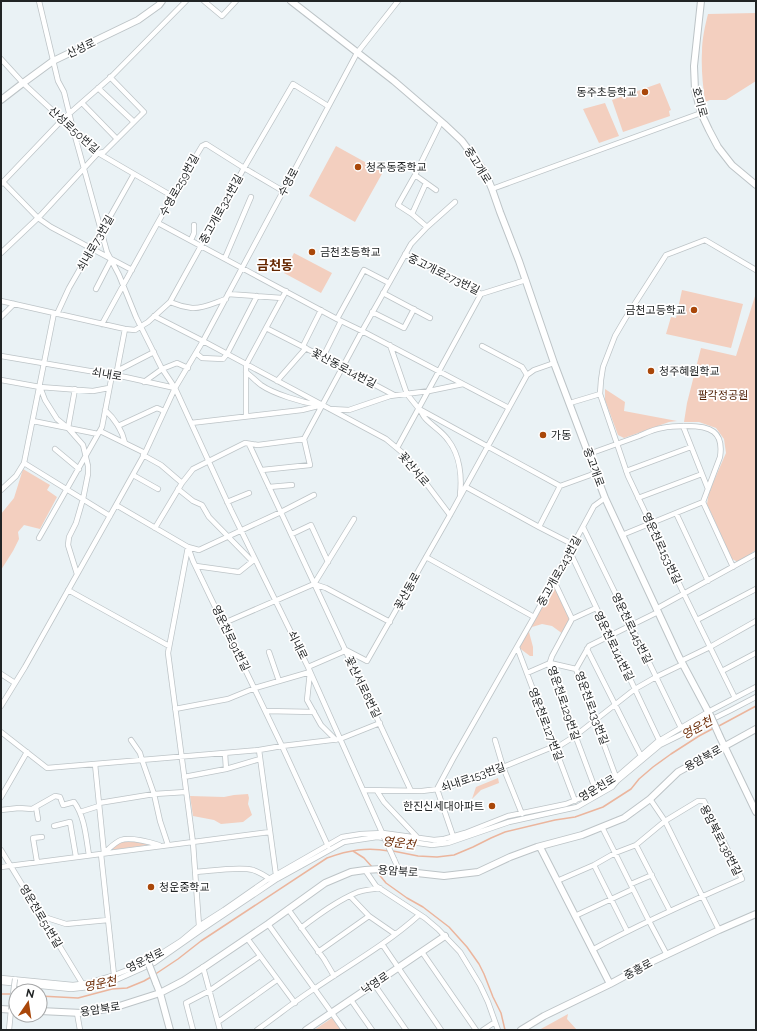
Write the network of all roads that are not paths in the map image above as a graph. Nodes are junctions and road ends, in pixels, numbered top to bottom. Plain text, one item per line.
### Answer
1 (39, 1) edge
2 (162, 1) edge
3 (186, 1) edge
4 (204, 1) edge
5 (236, 1) edge
6 (291, 1) edge
7 (398, 1) edge
8 (701, 1) edge
9 (357, 53) junction
10 (1, 59) edge
11 (53, 61) junction
12 (110, 78) junction
13 (22, 83) junction
14 (98, 88) junction
15 (1, 100) edge
16 (82, 103) junction
17 (328, 106) junction
18 (701, 113) junction
19 (69, 114) junction
20 (62, 120) junction
21 (134, 122) junction
22 (441, 122) junction
23 (73, 129) junction
24 (117, 139) junction
25 (98, 153) junction
26 (84, 168) junction
27 (244, 168) junction
28 (134, 174) junction
29 (415, 175) junction
30 (2, 183) edge
31 (426, 183) junction
32 (756, 185) edge
33 (436, 190) dead end
34 (492, 190) junction
35 (284, 191) junction
36 (172, 196) junction
37 (251, 197) dead end
38 (455, 202) dead end
39 (412, 214) junction
40 (38, 218) junction
41 (158, 223) junction
42 (194, 225) dead end
43 (427, 227) junction
44 (102, 231) junction
45 (191, 240) junction
46 (201, 246) junction
47 (92, 249) junction
48 (1, 253) edge
49 (405, 254) junction
50 (225, 258) junction
51 (111, 260) junction
52 (243, 268) junction
53 (132, 270) junction
54 (756, 270) edge
55 (526, 280) junction
56 (389, 283) junction
57 (123, 287) junction
58 (96, 289) dead end
59 (286, 291) junction
60 (383, 293) junction
61 (481, 294) junction
62 (257, 296) junction
63 (227, 297) junction
64 (282, 298) junction
65 (1, 301) edge
66 (170, 302) junction
67 (14, 304) junction
68 (414, 309) junction
69 (321, 310) junction
70 (372, 312) junction
71 (56, 313) junction
72 (154, 316) junction
73 (1, 317) edge
74 (430, 318) dead end
75 (339, 320) junction
76 (102, 324) junction
77 (140, 326) junction
78 (266, 328) junction
79 (125, 329) junction
80 (362, 331) junction
81 (203, 341) junction
82 (390, 345) junction
83 (482, 346) dead end
84 (305, 347) junction
85 (154, 352) junction
86 (196, 353) junction
87 (227, 354) junction
88 (1, 356) edge
89 (323, 357) junction
90 (44, 363) junction
91 (554, 363) junction
92 (246, 365) junction
93 (188, 368) junction
94 (342, 368) junction
95 (162, 369) junction
96 (246, 372) junction
97 (440, 372) junction
98 (115, 374) junction
99 (527, 375) junction
100 (1, 380) edge
101 (277, 381) junction
102 (144, 382) junction
103 (463, 384) junction
104 (40, 387) junction
105 (109, 388) junction
106 (175, 388) junction
107 (75, 389) junction
108 (429, 390) junction
109 (406, 394) junction
110 (600, 394) junction
111 (394, 395) junction
112 (570, 403) junction
113 (365, 405) joint
114 (322, 406) junction
115 (509, 408) junction
116 (328, 409) junction
117 (419, 409) junction
118 (105, 410) junction
119 (164, 411) junction
120 (246, 416) junction
121 (33, 421) junction
122 (191, 423) junction
123 (118, 426) junction
124 (683, 426) junction
125 (68, 428) junction
126 (99, 432) junction
127 (304, 439) junction
128 (125, 443) junction
129 (249, 444) junction
130 (617, 444) junction
131 (488, 446) junction
132 (691, 447) junction
133 (397, 448) junction
134 (55, 449) dead end
135 (144, 454) junction
136 (589, 454) junction
137 (86, 456) junction
138 (208, 460) junction
139 (24, 463) junction
140 (79, 469) junction
141 (262, 470) junction
142 (626, 471) junction
143 (596, 473) junction
144 (702, 474) junction
145 (133, 475) junction
146 (182, 483) junction
147 (292, 485) dead end
148 (560, 486) junction
149 (270, 487) junction
150 (466, 487) junction
151 (158, 489) dead end
152 (178, 489) junction
153 (708, 489) junction
154 (1, 490) edge
155 (67, 490) junction
156 (249, 493) dead end
157 (314, 495) dead end
158 (460, 497) junction
159 (605, 498) junction
160 (638, 498) junction
161 (82, 499) junction
162 (227, 502) junction
163 (703, 502) junction
164 (116, 505) junction
165 (281, 512) junction
166 (676, 513) junction
167 (450, 515) junction
168 (110, 516) junction
169 (354, 519) dead end
170 (650, 523) junction
171 (539, 527) junction
172 (583, 527) junction
173 (155, 528) junction
174 (242, 531) junction
175 (292, 534) junction
176 (622, 535) junction
177 (229, 537) junction
178 (39, 538) dead end
179 (574, 545) junction
180 (188, 547) junction
181 (570, 552) junction
182 (756, 554) edge
183 (426, 557) junction
184 (254, 560) junction
185 (328, 562) junction
186 (196, 566) junction
187 (733, 567) junction
188 (77, 574) junction
189 (554, 581) junction
190 (708, 581) junction
191 (314, 584) junction
192 (756, 589) edge
193 (68, 590) junction
194 (684, 594) junction
195 (276, 600) junction
196 (596, 608) junction
197 (657, 610) junction
198 (534, 617) junction
199 (572, 619) junction
200 (696, 620) junction
201 (756, 621) edge
202 (390, 622) junction
203 (224, 623) junction
204 (631, 625) junction
205 (609, 635) junction
206 (169, 646) junction
207 (517, 647) junction
208 (710, 647) junction
209 (587, 649) junction
210 (345, 650) junction
211 (269, 652) dead end
212 (756, 653) edge
213 (550, 663) junction
214 (682, 663) junction
215 (309, 669) junction
216 (576, 669) junction
217 (722, 671) junction
218 (527, 673) junction
219 (1, 674) edge
220 (656, 677) junction
221 (279, 681) junction
222 (15, 683) junction
223 (756, 687) edge
224 (255, 688) junction
225 (634, 689) junction
226 (756, 697) edge
227 (735, 698) junction
228 (615, 704) junction
229 (1, 706) edge
230 (175, 709) junction
231 (266, 711) junction
232 (314, 712) junction
233 (710, 715) junction
234 (595, 720) junction
235 (380, 723) junction
236 (681, 728) junction
237 (756, 728) edge
238 (1, 732) edge
239 (575, 736) junction
240 (338, 739) junction
241 (131, 740) dead end
242 (495, 740) dead end
243 (659, 740) junction
244 (282, 746) junction
245 (555, 747) junction
246 (724, 747) junction
247 (259, 750) junction
248 (27, 752) junction
249 (225, 753) junction
250 (641, 756) junction
251 (182, 757) junction
252 (260, 759) junction
253 (142, 760) junction
254 (95, 764) junction
255 (503, 767) junction
256 (226, 769) junction
257 (184, 777) junction
258 (616, 777) junction
259 (437, 789) junction
260 (364, 790) junction
261 (376, 791) junction
262 (411, 791) junction
263 (596, 791) junction
264 (186, 792) junction
265 (154, 794) junction
266 (1, 797) edge
267 (650, 799) junction
268 (575, 801) junction
269 (99, 804) junction
270 (36, 807) junction
271 (1, 810) edge
272 (80, 812) junction
273 (756, 812) edge
274 (522, 814) junction
275 (38, 819) dead end
276 (665, 821) junction
277 (54, 826) dead end
278 (602, 827) junction
279 (270, 832) junction
280 (384, 835) junction
281 (453, 836) junction
282 (42, 837) dead end
283 (418, 838) junction
284 (193, 842) junction
285 (168, 845) junction
286 (636, 845) junction
287 (162, 846) junction
288 (328, 846) junction
289 (540, 847) junction
290 (1, 850) edge
291 (615, 853) junction
292 (102, 854) junction
293 (89, 856) junction
294 (76, 857) junction
295 (37, 862) junction
296 (594, 864) junction
297 (11, 866) junction
298 (1, 867) edge
299 (365, 870) junction
300 (399, 870) junction
301 (195, 872) junction
302 (276, 875) junction
303 (652, 875) junction
304 (270, 879) junction
305 (557, 881) junction
306 (631, 884) junction
307 (380, 888) junction
308 (633, 889) junction
309 (350, 896) junction
310 (702, 896) junction
311 (611, 899) junction
312 (288, 909) junction
313 (670, 911) junction
314 (756, 914) edge
315 (419, 915) junction
316 (41, 916) junction
317 (369, 916) junction
318 (575, 916) junction
319 (108, 920) junction
320 (649, 921) junction
321 (268, 924) junction
322 (199, 926) junction
323 (301, 928) junction
324 (719, 930) junction
325 (627, 931) junction
326 (395, 934) junction
327 (445, 936) junction
328 (247, 938) junction
329 (382, 944) junction
330 (592, 950) junction
331 (318, 952) junction
332 (422, 952) junction
333 (667, 955) junction
334 (260, 956) junction
335 (148, 962) junction
336 (203, 967) junction
337 (398, 968) junction
338 (114, 975) junction
339 (334, 976) junction
340 (1, 978) edge
341 (15, 979) junction
342 (277, 980) junction
343 (1, 982) edge
344 (15, 983) edge
345 (82, 983) junction
346 (374, 984) junction
347 (610, 984) junction
348 (315, 988) junction
349 (209, 991) junction
350 (160, 993) junction
351 (351, 1000) junction
352 (295, 1003) junction
353 (48, 1011) edge
354 (332, 1012) junction
355 (78, 1013) junction
356 (218, 1022) junction
357 (495, 1022) junction
358 (80, 1030) edge
359 (170, 1030) edge
360 (193, 1030) edge
361 (220, 1030) edge
362 (258, 1030) edge
363 (306, 1030) edge
364 (344, 1030) edge
365 (372, 1030) edge
366 (406, 1030) edge
367 (441, 1030) edge
368 (476, 1030) edge
369 (483, 1030) edge
370 (498, 1030) edge
371 (522, 1030) edge

1 - 11 street
2 - 11 street, 산성로
3 - 12 street
4 - 5 street
6 - 9 street, 중고개로
7 - 9 street, 수영로
8 - 18 street, 호미로
9 - 17 street, 수영로
9 - 22 street, 중고개로
10 - 13 street, 산성로50번길
11 - 13 street, 산성로
11 - 19 street
12 - 14 street
12 - 21 street
13 - 15 street, 산성로
13 - 20 street, 산성로50번길
14 - 16 street
14 - 21 street
16 - 19 street
16 - 24 street
17 - 27 street, 중고개로321번길
17 - 35 street, 수영로
18 - 32 street, 호미로
18 - 34 street
19 - 20 street
19 - 23 street
20 - 23 street, 산성로50번길
20 - 30 street
21 - 24 street
22 - 29 street
22 - 34 street, 중고개로
23 - 25 street, 산성로50번길
23 - 26 street
24 - 25 street
25 - 26 street
25 - 28 street, 산성로50번길
26 - 40 street
26 - 44 street
27 - 35 street, 수영로259번길
27 - 36 street, 수영로259번길
27 - 46 street, 중고개로321번길
28 - 36 street, 산성로50번길
28 - 44 street, 쇠내로73번길
29 - 31 street
29 - 39 street
30 - 40 street
31 - 33 street
31 - 39 street
34 - 55 street, 중고개로
35 - 52 street, 수영로
36 - 41 street, 수영로259번길
37 - 50 street
38 - 43 street
39 - 43 street
40 - 47 street
40 - 48 street
41 - 45 street
41 - 53 street, 수영로259번길
42 - 45 street
43 - 49 street
44 - 47 street, 쇠내로73번길
44 - 51 street
45 - 46 street
46 - 50 street
46 - 66 street, 중고개로321번길
47 - 51 street
47 - 71 street, 쇠내로73번길
49 - 56 street, 중고개로273번길
49 - 61 street, 중고개로273번길
50 - 52 street
51 - 53 street
51 - 57 street
51 - 58 street
52 - 59 street
52 - 63 street, 수영로
53 - 57 street, 수영로259번길
54 - 110 street
55 - 61 street, 중고개로273번길
55 - 91 street, 중고개로
56 - 60 street, 중고개로273번길
56 - 75 street
57 - 76 street, 수영로259번길
57 - 77 street
59 - 64 street
59 - 69 street
60 - 68 street
60 - 70 street, 중고개로273번길
61 - 97 street
62 - 63 street
62 - 64 street
62 - 87 street
63 - 66 street
63 - 81 street, 수영로
64 - 78 street
65 - 67 street
66 - 72 street, 중고개로321번길
67 - 71 street
67 - 73 street
68 - 70 street
68 - 74 street
69 - 75 street
69 - 84 street
70 - 80 street, 중고개로273번길
71 - 76 street
71 - 90 street, 쇠내로73번길
72 - 77 street, 중고개로321번길
72 - 81 street, 꽃산서로
75 - 80 street
75 - 89 street
76 - 79 street
77 - 79 street
77 - 85 street
78 - 84 street, 꽃산동로14번길
78 - 92 street
79 - 98 street
80 - 82 street
80 - 94 street, 중고개로273번길
81 - 86 street, 수영로
81 - 87 street, 꽃산서로
82 - 97 street
82 - 109 street
83 - 99 street
84 - 89 street, 꽃산동로14번길
84 - 101 street
85 - 95 street
85 - 98 street
86 - 87 street
86 - 93 street, 수영로
87 - 92 street, 꽃산서로
88 - 90 street, 쇠내로
89 - 94 street, 꽃산동로14번길
90 - 98 street, 쇠내로
90 - 104 street, 쇠내로73번길
91 - 99 street
91 - 112 street, 중고개로
92 - 96 street
92 - 101 street, 꽃산서로
93 - 95 street
93 - 106 street, 수영로
94 - 111 street, 꽃산동로14번길
94 - 114 street, 중고개로273번길
95 - 102 street
95 - 106 street
96 - 114 street
96 - 120 street
97 - 103 street
97 - 108 street
98 - 102 street, 쇠내로
98 - 105 street
99 - 115 street, 꽃산동로
100 - 104 street
101 - 114 street, 꽃산서로
102 - 106 street, 쇠내로
103 - 108 street
103 - 115 street
104 - 107 street
104 - 121 street, 쇠내로73번길
104 - 125 street
105 - 107 street
105 - 118 street
106 - 119 street, 수영로
106 - 122 street, 쇠내로
107 - 125 street
108 - 109 street
108 - 117 street
109 - 111 street
109 - 117 street
110 - 112 street
110 - 130 street, 영운천로153번길
111 - 113 street, 꽃산동로14번길
112 - 136 street, 중고개로
113 - 116 street, 꽃산서로
114 - 116 street, 꽃산서로
114 - 120 street
114 - 127 street, 중고개로273번길
115 - 131 street, 꽃산동로
116 - 133 street, 꽃산서로
117 - 131 street
117 - 133 street
117 - 158 street, 꽃산동로
118 - 123 street
118 - 126 street
119 - 123 street
119 - 135 street, 수영로
120 - 122 street
121 - 125 street
121 - 139 street, 쇠내로73번길
122 - 138 street, 쇠내로
123 - 128 street
124 - 130 street
124 - 132 street
124 - 153 street
125 - 126 street
125 - 137 street
126 - 128 street
126 - 137 street
127 - 129 street
127 - 141 street
128 - 135 street
129 - 138 street
129 - 141 street, 꽃산서로8번길
130 - 136 street
130 - 142 street, 영운천로153번길
131 - 148 street
131 - 150 street, 꽃산동로
132 - 142 street
132 - 144 street
133 - 167 street, 꽃산서로
134 - 140 street
135 - 145 street, 수영로
135 - 146 street
136 - 143 street, 중고개로
137 - 140 street
137 - 161 street
138 - 146 street
138 - 162 street, 쇠내로
139 - 154 street
139 - 155 street
140 - 155 street
141 - 149 street, 꽃산서로8번길
142 - 160 street, 영운천로153번길
143 - 148 street
143 - 159 street, 중고개로
144 - 153 street
144 - 160 street
145 - 151 street
145 - 164 street, 수영로
146 - 152 street
147 - 149 street
148 - 171 street
149 - 165 street, 꽃산서로8번길
150 - 158 street, 꽃산동로
150 - 171 street
152 - 173 street
152 - 177 street
153 - 163 street
155 - 161 street
155 - 178 street
156 - 162 street
157 - 165 street
158 - 167 street, 꽃산동로
159 - 172 street, 중고개로243번길
159 - 176 street, 중고개로
160 - 170 street, 영운천로153번길
161 - 168 street
161 - 188 street
162 - 174 street, 쇠내로
163 - 166 street
163 - 187 street
164 - 168 street, 수영로
164 - 173 street
165 - 174 street
165 - 175 street, 꽃산서로8번길
166 - 170 street
166 - 190 street
167 - 183 street, 꽃산동로
168 - 188 street, 수영로
169 - 185 street
170 - 176 street
170 - 194 street, 영운천로153번길
171 - 179 street
172 - 179 street, 중고개로243번길
172 - 204 street, 영운천로145번길
173 - 180 street
174 - 177 street
174 - 184 street, 쇠내로
175 - 185 street
175 - 191 street, 꽃산서로8번길
176 - 197 street, 중고개로
177 - 180 street
177 - 184 street
179 - 181 street, 중고개로243번길
180 - 186 street, 영운천로91번길
180 - 206 street
181 - 189 street, 중고개로243번길
181 - 196 street, 영운천로141번길
182 - 187 street, 영운천로133번길
183 - 198 street
183 - 202 street, 꽃산동로
184 - 186 street
184 - 195 street, 쇠내로
185 - 191 street
186 - 203 street, 영운천로91번길
187 - 190 street, 영운천로133번길
188 - 193 street, 수영로
189 - 198 street, 중고개로243번길
189 - 199 street
190 - 194 street, 영운천로133번길
191 - 195 street
191 - 202 street
191 - 210 street, 꽃산서로8번길
192 - 200 street
193 - 206 street
193 - 222 street, 수영로
194 - 197 street, 영운천로133번길
194 - 200 street, 영운천로153번길
195 - 203 street
195 - 215 street, 쇠내로
196 - 199 street
196 - 205 street, 영운천로141번길
197 - 204 street, 영운천로133번길
197 - 214 street, 중고개로
198 - 207 street, 중고개로243번길
199 - 213 street, 영운천로129번길
200 - 208 street, 영운천로153번길
201 - 208 street, 쇠내로153번길
202 - 210 street, 꽃산동로
203 - 224 street, 영운천로91번길
204 - 205 street, 영운천로133번길
204 - 220 street, 영운천로145번길
205 - 209 street, 영운천로133번길
205 - 225 street, 영운천로141번길
206 - 230 street
207 - 218 street, 영운천로127번길
207 - 259 street, 중고개로243번길
208 - 214 street, 쇠내로153번길
208 - 217 street, 영운천로153번길
209 - 216 street, 영운천로133번길
209 - 228 street
210 - 215 street
210 - 235 street, 꽃산서로8번길
211 - 221 street
212 - 217 street
213 - 216 street
213 - 218 street
213 - 239 street, 영운천로129번길
214 - 220 street, 쇠내로153번길
214 - 233 street, 중고개로
215 - 221 street
215 - 232 street
215 - 240 street, 쇠내로
216 - 234 street, 영운천로133번길
217 - 227 street, 영운천로153번길
218 - 245 street, 영운천로127번길
219 - 222 street
220 - 225 street, 쇠내로153번길
220 - 236 street, 영운천로145번길
221 - 224 street
222 - 229 street, 수영로
223 - 227 street, 영운천로
224 - 230 street
224 - 231 street, 영운천로91번길
225 - 228 street, 쇠내로153번길
225 - 243 street, 영운천로141번길
226 - 343 street
227 - 233 street, 영운천로
228 - 234 street, 쇠내로153번길
228 - 250 street
230 - 251 street
231 - 232 street
231 - 244 street, 영운천로91번길
232 - 240 street
233 - 236 street, 영운천로
233 - 246 street, 중고개로, bridge
234 - 239 street, 쇠내로153번길
234 - 258 street, 영운천로133번길
235 - 240 street
235 - 262 street, 꽃산서로8번길
236 - 243 street, 영운천로
237 - 246 street, 용암북로
238 - 248 street
239 - 245 street, 쇠내로153번길
239 - 263 street, 영운천로129번길
240 - 244 street
240 - 260 street, 쇠내로
241 - 253 street
242 - 255 street
243 - 250 street, 영운천로
244 - 247 street
244 - 288 street, 영운천로91번길
245 - 255 street, 쇠내로153번길
245 - 268 street, 영운천로127번길
246 - 267 street, 용암북로
246 - 273 street, 중고개로
247 - 249 street
247 - 252 street
248 - 254 street
248 - 266 street
249 - 251 street
249 - 256 street
250 - 258 street, 영운천로
251 - 253 street
251 - 257 street
252 - 256 street
252 - 279 street
253 - 254 street
253 - 265 street
254 - 269 street
255 - 259 street, 쇠내로153번길
255 - 274 street
256 - 257 street
257 - 264 street
258 - 263 street, 영운천로
259 - 262 street, 쇠내로153번길
259 - 281 street
260 - 261 street, 쇠내로153번길
260 - 280 street, 쇠내로
261 - 262 street, 쇠내로153번길
261 - 283 street
263 - 268 street, 영운천로
264 - 265 street
264 - 284 street
265 - 269 street
265 - 285 street
267 - 276 street
267 - 278 street, 용암북로
268 - 274 street, 영운천로
269 - 272 street
269 - 292 street
270 - 271 street
270 - 272 street
270 - 275 street
272 - 293 street
274 - 281 street, 영운천로
276 - 286 street, 용암북로138번길
276 - 310 street
276 - 310 street, 용암북로138번길
277 - 294 street
278 - 289 street, 용암북로
278 - 291 street
279 - 284 street
279 - 302 street
280 - 283 street, 영운천로
280 - 288 street, 영운천로
280 - 300 street, 쇠내로, bridge
281 - 283 street, 영운천로
282 - 295 street
284 - 285 street
284 - 301 street
285 - 287 street
286 - 291 street, 용암북로138번길
286 - 303 street
287 - 292 street
287 - 292 street
288 - 302 street, 영운천로
289 - 300 street, 용암북로
289 - 305 street
290 - 297 street, 영운천로51번길
291 - 296 street, 용암북로138번길
291 - 306 street
292 - 293 street
292 - 319 street
293 - 294 street
294 - 295 street
295 - 297 street
296 - 305 street, 용암북로138번길
296 - 311 street
297 - 298 street
297 - 316 street, 영운천로51번길
299 - 300 street, 용암북로
299 - 307 street
299 - 312 street, 용암북로
301 - 304 street
301 - 322 street
302 - 304 street, 영운천로
303 - 306 street
303 - 313 street
304 - 322 street, 영운천로
305 - 318 street
306 - 308 street
307 - 309 street
307 - 315 street
308 - 311 street
308 - 320 street
309 - 317 street
309 - 323 street
310 - 313 street, 용암북로138번길
310 - 324 street
311 - 318 street
311 - 325 street
312 - 321 street, 용암북로
312 - 323 street
313 - 320 street, 용암북로138번길
314 - 324 street, 중흥로
315 - 326 street
315 - 327 street
316 - 319 street
316 - 345 street, 영운천로51번길
317 - 326 street
317 - 331 street
318 - 330 street
319 - 338 street
320 - 325 street, 용암북로138번길
320 - 333 street
321 - 328 street, 용암북로
321 - 348 street
322 - 335 street, 영운천로
323 - 331 street
324 - 333 street, 중흥로
325 - 330 street, 용암북로138번길
326 - 329 street
327 - 332 street, 낙영로
327 - 357 street
328 - 334 street
328 - 336 street, 용암북로
329 - 337 street
329 - 339 street
330 - 347 street
331 - 339 street
332 - 337 street, 낙영로
332 - 368 street
333 - 347 street, 중흥로
334 - 342 street
334 - 349 street
335 - 338 street, 영운천로
335 - 350 street, bridge
336 - 349 street
336 - 350 street, 용암북로
337 - 346 street, 낙영로
337 - 367 street
338 - 345 street, 영운천로
339 - 348 street
340 - 341 street, 영운천로
341 - 344 street, bridge
341 - 345 street, 영운천로
342 - 352 street
342 - 356 street
346 - 351 street, 낙영로
346 - 366 street
347 - 371 street, 중흥로
348 - 352 street
348 - 354 street
349 - 356 street
349 - 360 street
350 - 355 street, 용암북로
350 - 359 street
351 - 354 street, 낙영로
351 - 365 street
352 - 362 street
353 - 355 street, 용암북로
354 - 363 street, 낙영로
354 - 364 street
355 - 358 street
356 - 361 street
357 - 369 street
357 - 370 street

